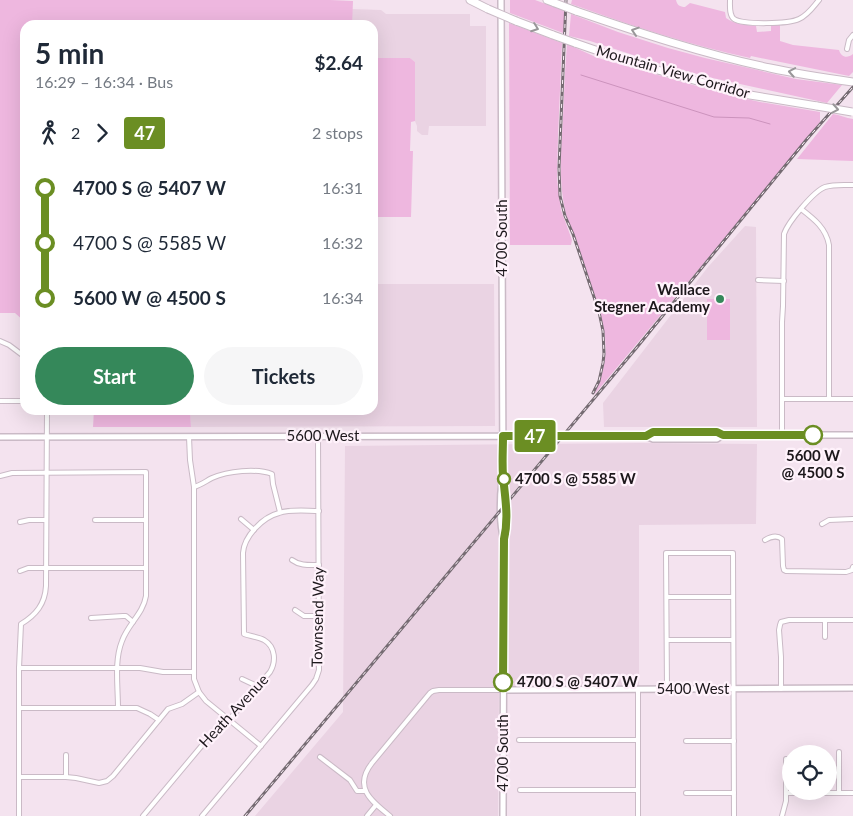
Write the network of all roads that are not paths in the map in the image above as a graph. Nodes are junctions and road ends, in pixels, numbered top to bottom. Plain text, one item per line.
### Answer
1 (470, 0) edge
2 (501, 0) edge
3 (547, 0) edge
4 (730, 0) edge
5 (819, 0) edge
6 (853, 34) edge
7 (847, 49) dead end
8 (853, 82) edge
9 (853, 112) edge
10 (853, 185) edge
11 (801, 209) junction
12 (758, 280) dead end
13 (784, 280) junction
14 (0, 341) edge
15 (20, 353) edge
16 (782, 399) junction
17 (829, 399) junction
18 (853, 399) edge
19 (0, 401) edge
20 (20, 401) edge
21 (47, 415) edge
22 (782, 435) junction
23 (853, 435) edge
24 (318, 436) junction
25 (503, 436) junction
26 (0, 437) edge
27 (47, 437) junction
28 (189, 437) junction
29 (47, 472) junction
30 (0, 476) edge
31 (194, 487) junction
32 (319, 511) junction
33 (280, 512) junction
34 (241, 519) dead end
35 (46, 520) junction
36 (95, 520) dead end
37 (146, 520) junction
38 (853, 520) edge
39 (20, 522) dead end
40 (822, 524) dead end
41 (254, 530) junction
42 (765, 540) dead end
43 (292, 560) dead end
44 (319, 565) junction
45 (47, 568) junction
46 (146, 568) junction
47 (852, 568) edge
48 (20, 571) dead end
49 (667, 597) junction
50 (733, 597) junction
51 (295, 610) dead end
52 (319, 616) junction
53 (91, 618) dead end
54 (825, 620) junction
55 (853, 620) edge
56 (133, 622) junction
57 (825, 637) dead end
58 (667, 640) junction
59 (733, 640) junction
60 (19, 668) junction
61 (118, 668) junction
62 (193, 672) junction
63 (242, 678) dead end
64 (258, 686) junction
65 (853, 688) edge
66 (638, 689) junction
67 (667, 689) junction
68 (733, 689) junction
69 (781, 689) junction
70 (503, 690) junction
71 (199, 692) junction
72 (20, 708) junction
73 (118, 708) junction
74 (159, 720) junction
75 (229, 720) junction
76 (519, 740) dead end
77 (638, 740) junction
78 (686, 741) dead end
79 (734, 741) junction
80 (261, 746) junction
81 (839, 752) dead end
82 (66, 755) dead end
83 (320, 757) dead end
84 (19, 777) junction
85 (66, 777) junction
86 (520, 790) dead end
87 (638, 790) junction
88 (365, 791) junction
89 (686, 793) dead end
90 (734, 793) junction
91 (839, 793) joint
92 (853, 793) edge
93 (785, 800) edge
94 (376, 805) junction
95 (19, 816) edge
96 (143, 816) edge
97 (202, 816) edge
98 (367, 816) edge
99 (390, 816) edge
100 (503, 816) edge
101 (638, 816) edge
102 (734, 816) edge
103 (782, 816) edge

1 -> 9 highway, Mountain View Corridor, bridge
2 - 25 main road, 4700 South
8 -> 3 highway, Mountain View Corridor, bridge
4 - 5 street
6 - 7 street
10 - 11 street
11 - 13 street
11 - 17 street
12 - 13 street
13 - 16 street
14 - 15 street
16 - 17 street
16 - 22 street
17 - 18 street
19 - 20 street
21 - 27 street
22 - 23 main road, 5600 West
22 - 25 main road, 5600 West
24 - 25 main road, 5600 West
24 - 28 main road, 5600 West
24 - 32 street, Townsend Way
25 - 70 main road, 4700 South
26 - 27 main road, 5600 West
27 - 28 main road, 5600 West
27 - 29 street
28 - 31 street
29 - 30 street
29 - 35 street
29 - 37 street
31 - 33 street
31 - 62 street
32 - 33 street
32 - 44 street, Townsend Way
33 - 41 street, Heath Avenue
34 - 41 street
35 - 39 street
35 - 45 street
36 - 37 street
37 - 46 street
38 - 40 street
41 - 64 street, Heath Avenue
42 - 47 street
43 - 44 street
44 - 52 street, Townsend Way
45 - 46 street
45 - 48 street
45 - 60 street
46 - 56 street
49 - 50 street
49 - 50 street
49 - 58 street
50 - 59 street
51 - 52 street
52 - 80 street, Townsend Way
53 - 56 street
54 - 55 street
54 - 57 street
54 - 69 street
56 - 61 street
58 - 59 street
58 - 67 street
59 - 68 street
60 - 61 street
60 - 72 street
61 - 62 street
61 - 73 street
62 - 71 street
63 - 64 street
64 - 75 street, Heath Avenue
65 - 69 main road, 5400 West
66 - 67 main road, 5400 West
66 - 70 main road, 5400 West
66 - 77 street
67 - 68 main road, 5400 West
68 - 69 main road, 5400 West
68 - 79 street
70 - 88 street
70 - 100 main road, 4700 South
71 - 74 street
71 - 75 street
72 - 73 street
72 - 84 street
73 - 74 street
74 - 85 street
75 - 80 street
75 - 96 street, Heath Avenue
76 - 77 street
77 - 87 street
78 - 79 street
79 - 90 street
80 - 97 street, Townsend Way
81 - 91 street
82 - 85 street
83 - 88 street
84 - 85 street
84 - 95 street
86 - 87 street
87 - 101 street
88 - 94 street
89 - 90 street
90 - 102 street
91 - 92 street
93 - 103 street
94 - 98 street
94 - 99 street

